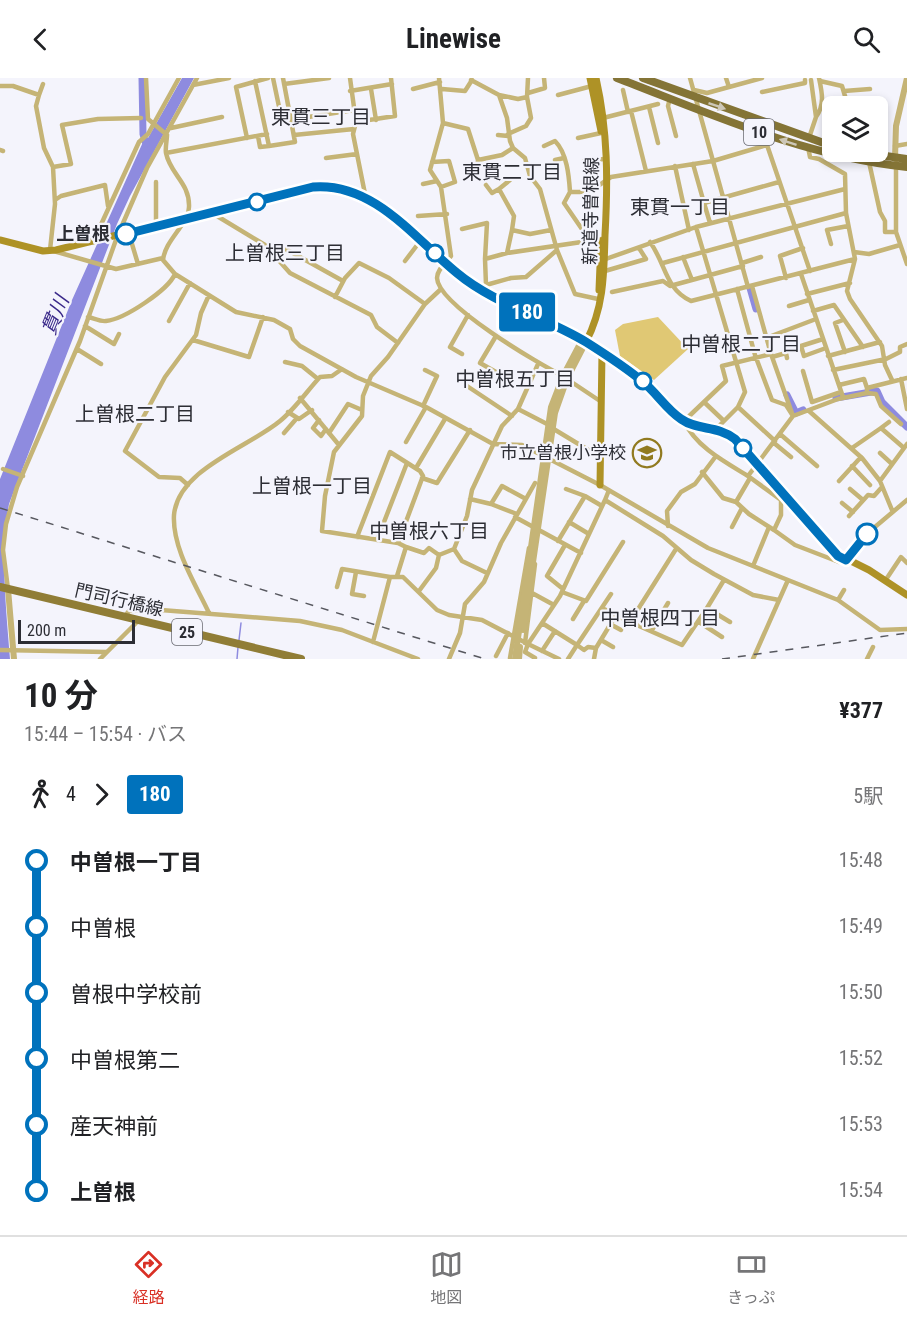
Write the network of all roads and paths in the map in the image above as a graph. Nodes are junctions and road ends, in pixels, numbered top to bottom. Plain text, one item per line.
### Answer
1 (146, 78) edge
2 (179, 78) edge
3 (197, 78) edge
4 (229, 78) edge
5 (271, 78) edge
6 (283, 78) edge
7 (329, 78) edge
8 (350, 78) edge
9 (391, 78) edge
10 (528, 78) edge
11 (544, 78) edge
12 (590, 78) edge
13 (596, 78) edge
14 (616, 78) edge
15 (643, 78) edge
16 (690, 78) edge
17 (726, 78) edge
18 (762, 78) edge
19 (472, 79) edge
20 (806, 79) edge
21 (819, 79) edge
22 (440, 80) edge
23 (750, 80) edge
24 (255, 81) junction
25 (906, 82) edge
26 (43, 84) dead end
27 (284, 84) junction
28 (392, 84) junction
29 (194, 85) junction
30 (0, 86) edge
31 (592, 86) junction
32 (729, 87) junction
33 (371, 88) junction
34 (870, 88) dead end
35 (413, 89) dead end
36 (442, 90) junction
37 (623, 90) dead end
38 (694, 90) junction
39 (350, 91) junction
40 (844, 91) junction
41 (762, 92) dead end
42 (39, 95) junction
43 (499, 95) junction
44 (527, 95) junction
45 (558, 95) dead end
46 (845, 96) edge
47 (670, 98) junction
48 (696, 99) junction
49 (658, 104) dead end
50 (649, 107) junction
51 (699, 109) junction
52 (354, 110) junction
53 (629, 112) junction
54 (222, 117) dead end
55 (816, 117) junction
56 (141, 118) dead end
57 (603, 118) junction
58 (292, 119) junction
59 (376, 120) junction
60 (356, 122) junction
61 (443, 123) junction
62 (154, 124) junction
63 (171, 128) junction
64 (354, 129) junction
65 (601, 133) junction
66 (167, 134) junction
67 (267, 134) junction
68 (294, 135) junction
69 (498, 135) dead end
70 (508, 135) junction
71 (258, 136) junction
72 (676, 136) dead end
73 (247, 138) junction
74 (578, 138) dead end
75 (809, 139) junction
76 (658, 143) dead end
77 (822, 143) edge
78 (907, 144) edge
79 (269, 146) junction
80 (544, 146) dead end
81 (895, 146) junction
82 (513, 148) junction
83 (807, 148) junction
84 (822, 151) edge
85 (166, 153) junction
86 (357, 154) junction
87 (326, 158) dead end
88 (564, 158) junction
89 (604, 159) junction
90 (907, 159) edge
91 (478, 160) junction
92 (555, 160) dead end
93 (888, 160) edge
94 (584, 161) dead end
95 (713, 161) junction
96 (432, 162) junction
97 (869, 162) edge
98 (888, 162) edge
99 (896, 162) junction
100 (693, 164) junction
101 (675, 166) junction
102 (53, 167) junction
103 (907, 167) edge
104 (646, 171) junction
105 (469, 175) dead end
106 (510, 180) dead end
107 (437, 181) junction
108 (606, 181) junction
109 (156, 182) dead end
110 (779, 182) junction
111 (423, 184) dead end
112 (486, 185) dead end
113 (441, 187) junction
114 (499, 189) junction
115 (845, 189) junction
116 (570, 192) junction
117 (725, 197) junction
118 (55, 200) junction
119 (366, 200) junction
120 (704, 203) junction
121 (785, 203) junction
122 (108, 206) junction
123 (212, 213) junction
124 (846, 213) junction
125 (447, 214) junction
126 (418, 216) dead end
127 (730, 217) junction
128 (187, 219) junction
129 (710, 223) junction
130 (794, 225) junction
131 (848, 226) junction
132 (156, 227) junction
133 (696, 227) junction
134 (462, 229) dead end
135 (512, 230) junction
136 (551, 230) junction
137 (689, 230) junction
138 (896, 232) junction
139 (129, 234) junction
140 (116, 237) junction
141 (603, 239) junction
142 (0, 240) edge
143 (421, 240) junction
144 (587, 241) junction
145 (94, 242) junction
146 (650, 242) junction
147 (736, 242) junction
148 (831, 244) dead end
149 (900, 245) junction
150 (639, 248) junction
151 (803, 248) junction
152 (557, 249) junction
153 (50, 250) junction
154 (703, 251) junction
155 (854, 252) junction
156 (507, 253) junction
157 (277, 256) junction
158 (683, 257) junction
159 (761, 257) dead end
160 (163, 258) junction
161 (484, 259) junction
162 (855, 259) junction
163 (602, 260) junction
164 (405, 261) dead end
165 (446, 262) junction
166 (663, 263) junction
167 (138, 264) junction
168 (907, 264) edge
169 (743, 265) junction
170 (104, 267) junction
171 (605, 271) junction
172 (810, 271) junction
173 (175, 274) junction
174 (801, 274) junction
175 (710, 275) junction
176 (786, 278) junction
177 (692, 280) junction
178 (343, 281) junction
179 (190, 283) junction
180 (850, 283) junction
181 (670, 286) junction
182 (750, 286) junction
183 (485, 287) junction
184 (441, 289) junction
185 (737, 289) junction
186 (612, 292) dead end
187 (715, 294) junction
188 (807, 294) junction
189 (209, 295) junction
190 (335, 297) junction
191 (598, 299) junction
192 (809, 300) junction
193 (424, 304) junction
194 (789, 306) dead end
195 (813, 311) junction
196 (468, 315) junction
197 (88, 317) junction
198 (263, 317) junction
199 (816, 320) junction
200 (843, 320) junction
201 (169, 321) dead end
202 (762, 322) junction
203 (85, 326) junction
204 (748, 326) junction
205 (119, 334) dead end
206 (496, 336) junction
207 (766, 338) junction
208 (823, 339) junction
209 (193, 340) junction
210 (584, 341) junction
211 (880, 342) junction
212 (398, 343) junction
213 (907, 344) edge
214 (863, 347) junction
215 (826, 348) junction
216 (77, 349) junction
217 (845, 352) junction
218 (602, 353) junction
219 (462, 354) dead end
220 (771, 355) junction
221 (756, 356) junction
222 (828, 356) junction
223 (788, 358) dead end
224 (886, 359) junction
225 (737, 361) junction
226 (285, 362) dead end
227 (101, 364) dead end
228 (538, 364) junction
229 (342, 369) junction
230 (425, 370) dead end
231 (833, 370) junction
232 (803, 371) dead end
233 (496, 372) dead end
234 (565, 378) junction
235 (904, 378) edge
236 (318, 379) junction
237 (892, 380) junction
238 (368, 382) junction
239 (839, 385) junction
240 (467, 386) dead end
241 (867, 390) junction
242 (842, 395) junction
243 (300, 398) junction
244 (600, 401) junction
245 (704, 402) junction
246 (812, 402) junction
247 (424, 406) junction
248 (738, 407) junction
249 (518, 409) junction
250 (815, 409) junction
251 (907, 409) edge
252 (312, 410) junction
253 (362, 410) junction
254 (809, 411) junction
255 (288, 412) junction
256 (512, 416) junction
257 (793, 416) junction
258 (297, 418) junction
259 (445, 419) junction
260 (319, 420) junction
261 (684, 421) junction
262 (724, 421) junction
263 (889, 422) dead end
264 (901, 424) dead end
265 (550, 427) junction
266 (717, 428) junction
267 (881, 428) junction
268 (470, 430) junction
269 (328, 431) junction
270 (284, 434) dead end
271 (780, 435) junction
272 (406, 442) dead end
273 (774, 442) junction
274 (494, 444) junction
275 (339, 445) junction
276 (906, 446) edge
277 (852, 448) junction
278 (880, 453) dead end
279 (716, 456) junction
280 (547, 457) junction
281 (600, 457) junction
282 (791, 457) dead end
283 (861, 457) junction
284 (407, 463) junction
285 (757, 464) junction
286 (892, 464) junction
287 (817, 466) dead end
288 (852, 466) junction
289 (416, 468) junction
290 (3, 469) dead end
291 (702, 472) junction
292 (22, 476) junction
293 (749, 477) junction
294 (422, 478) junction
295 (838, 481) dead end
296 (880, 481) junction
297 (536, 483) dead end
298 (600, 484) junction
299 (188, 485) junction
300 (870, 485) dead end
301 (882, 487) junction
302 (566, 489) dead end
303 (850, 489) dead end
304 (609, 490) junction
305 (585, 496) junction
306 (783, 498) junction
307 (470, 499) junction
308 (526, 499) junction
309 (605, 500) junction
310 (863, 500) junction
311 (907, 500) edge
312 (736, 502) junction
313 (842, 503) dead end
314 (491, 504) junction
315 (602, 506) junction
316 (742, 508) junction
317 (892, 510) junction
318 (516, 515) junction
319 (569, 522) junction
320 (668, 526) junction
321 (732, 526) dead end
322 (771, 528) junction
323 (536, 530) junction
324 (589, 534) junction
325 (357, 537) junction
326 (377, 540) junction
327 (558, 541) junction
328 (623, 542) dead end
329 (398, 543) junction
330 (565, 545) junction
331 (406, 547) junction
332 (533, 548) junction
333 (454, 549) junction
334 (676, 549) junction
335 (581, 553) junction
336 (439, 555) junction
337 (843, 559) junction
338 (907, 563) edge
339 (753, 566) junction
340 (356, 572) junction
341 (487, 573) junction
342 (397, 576) junction
343 (390, 577) junction
344 (724, 580) junction
345 (788, 580) junction
346 (885, 580) junction
347 (337, 587) dead end
348 (4, 588) edge
349 (844, 590) dead end
350 (419, 591) junction
351 (563, 591) junction
352 (532, 593) junction
353 (611, 594) dead end
354 (907, 595) edge
355 (364, 596) dead end
356 (779, 600) junction
357 (838, 600) junction
358 (584, 601) junction
359 (668, 603) dead end
360 (554, 605) junction
361 (602, 608) junction
362 (707, 608) junction
363 (209, 613) junction
364 (616, 615) junction
365 (124, 616) junction
366 (463, 618) junction
367 (573, 619) dead end
368 (139, 620) junction
369 (630, 622) junction
370 (699, 622) junction
371 (729, 622) dead end
372 (542, 623) junction
373 (610, 624) junction
374 (907, 629) edge
375 (621, 630) dead end
376 (652, 630) junction
377 (555, 631) junction
378 (508, 633) junction
379 (519, 633) junction
380 (722, 637) dead end
381 (601, 640) junction
382 (374, 642) junction
383 (527, 643) junction
384 (577, 645) junction
385 (613, 647) dead end
386 (873, 647) dead end
387 (596, 648) junction
388 (13, 649) junction
389 (0, 650) edge
390 (542, 651) junction
391 (106, 652) junction
392 (496, 656) dead end
393 (535, 658) edge
394 (14, 659) edge
395 (100, 659) edge
396 (301, 659) edge
397 (418, 659) edge
398 (449, 659) edge
399 (514, 659) edge
400 (558, 659) edge
401 (568, 659) edge
402 (594, 659) edge
403 (753, 659) edge
404 (867, 659) edge

1 - 62 street
2 - 62 street
3 - 29 street
4 - 29 street
5 - 24 street
5 - 58 street
6 - 27 street
7 - 27 street
8 - 39 street
9 - 28 street
10 - 44 street
11 - 44 street
12 - 31 main road, 新道寺曽根線
13 - 57 main road, 新道寺曽根線
14 - 47 highway, 10
15 - 48 highway, 10
16 - 38 street
17 - 32 street
18 - 23 street
19 - 36 street
19 - 43 street
20 - 21 street
20 - 41 street
20 - 55 street
21 - 40 street
21 - 55 street
22 - 35 street
22 - 36 street
23 - 32 street
24 - 67 street
24 - 73 street
25 - 81 street
26 - 42 street
27 - 58 street
28 - 33 street
28 - 59 street
29 - 63 street
30 - 42 street
31 - 45 street
31 - 65 main road, 新道寺曽根線
32 - 38 street
33 - 39 street
33 - 59 street
34 - 40 street
36 - 61 street
37 - 53 street
38 - 48 street
39 - 52 street
40 - 46 street
42 - 102 street
43 - 44 street
43 - 70 street
44 - 70 street
47 - 51 highway, 10
47 - 72 street
48 - 51 street
48 -> 75 highway, 10
49 - 50 street
50 - 53 street
50 - 76 street
83 -> 51 highway, 10
51 - 95 street
52 - 58 street
52 - 60 street
53 - 57 street
53 - 104 street
54 - 63 street
55 - 75 street
56 - 102 street
57 - 108 main road, 新道寺曽根線
58 - 68 street
59 - 60 street
60 - 64 street
61 - 91 street
61 - 96 street
62 - 66 street
62 - 122 street
63 - 66 street
64 - 68 street
64 - 86 street
65 - 74 street
65 - 89 main road, 新道寺曽根線
66 - 85 street
66 - 140 street
67 - 71 street
67 - 79 street
68 - 79 street
69 - 70 street
70 - 82 street
71 - 73 street
71 - 79 street
73 - 85 street
75 - 77 highway, 10
75 - 83 street
78 - 81 street
80 - 88 street
81 - 99 street
82 - 91 street
82 - 136 street
83 - 84 highway, 10
83 - 115 street
85 - 128 street
86 - 87 street
86 - 119 street
88 - 92 street
88 - 116 street
89 - 94 street
89 - 108 main road, 新道寺曽根線
90 - 99 highway, 10
91 - 105 street
93 - 99 highway, 10
95 - 100 street
95 - 110 street
95 - 117 street
96 - 107 street
96 - 113 street
97 - 138 street
98 - 99 highway, 10
99 - 103 highway, 10
99 - 138 street
100 - 101 street
100 - 120 street
101 - 104 street
101 - 137 street
102 - 118 street
104 - 108 street
106 - 114 street
107 - 111 street
107 - 113 street
108 - 116 street
108 - 141 main road, 新道寺曽根線
109 - 132 street
110 - 117 street
110 - 121 street
112 - 114 street
113 - 125 street
114 - 135 street
115 - 121 street
115 - 124 street
116 - 144 street
117 - 120 street
117 - 127 street
118 - 122 street
118 - 153 street
119 - 123 main road
119 - 143 main road
120 - 129 street
121 - 127 street
121 - 130 street
122 - 145 street
123 - 128 main road
123 - 157 street
124 - 130 street
124 - 131 street
125 - 126 street
125 - 165 street
127 - 129 street
127 - 147 street
128 - 132 main road
128 - 160 street
129 - 133 street
130 - 147 street
130 - 151 street
131 - 148 street
131 - 155 street
132 - 139 main road
133 - 137 street
133 - 154 street
134 - 161 street
135 - 136 street
135 - 156 street
136 - 152 street
137 - 146 street
138 - 149 street
139 - 140 main road
139 - 167 street
140 - 145 main road
140 - 170 street
141 - 144 street
141 - 163 main road, 新道寺曽根線
142 - 153 main road
143 - 164 street
143 - 165 main road
144 - 152 street
145 - 153 main road
146 - 150 street
146 - 166 street
147 - 154 street
147 - 169 street
149 - 155 street
149 - 168 street
150 - 163 street
150 - 171 street
151 - 172 street
151 - 176 street
152 - 156 street
152 - 183 street
152 - 191 street
153 - 170 street
154 - 158 street
154 - 175 street
155 - 162 street
156 - 161 street
157 - 178 street
157 - 190 street
158 - 166 street
158 - 177 street
159 - 169 street
160 - 167 street
160 - 173 street
161 - 183 street
162 - 172 street
162 - 180 street
163 - 171 main road, 新道寺曽根線
163 - 191 main road, 新道寺曽根線
165 - 183 main road
165 - 184 street
166 - 181 street
167 - 170 street
169 - 175 street
169 - 182 street
170 - 197 street
171 - 210 main road, 新道寺曽根線
172 - 174 street
173 - 179 street
173 - 197 street
174 - 176 street
174 - 188 street
175 - 177 street
175 - 187 street
176 - 182 street
177 - 181 street
178 - 190 street
178 - 193 street
179 - 189 street
179 - 201 street
180 - 188 street
180 - 211 street
181 - 186 street
181 - 187 street
182 - 185 street
182 - 202 street
183 - 210 main road
184 - 193 street
184 - 196 street
185 - 187 street
185 - 204 street
187 - 225 street
188 - 192 street
189 - 198 street
189 - 209 street
190 - 212 street
191 - 210 main road, 新道寺曽根線
192 - 194 street
192 - 195 street
193 - 212 street
195 - 199 street
195 - 200 street
196 - 206 street
196 - 219 street
197 - 203 street
198 - 209 street
198 - 229 street
199 - 207 street
199 - 208 street
200 - 214 street
200 - 217 street
202 - 204 street
202 - 207 street
203 - 205 street
203 - 216 street
204 - 221 street
206 - 228 street
206 - 233 street
207 - 220 street
208 - 215 street
208 - 215 street
209 - 299 street
210 - 218 main road
210 - 234 street
211 - 214 street
211 - 224 street
212 - 238 street
213 - 224 street
214 - 217 street
215 - 222 street
216 - 227 street
216 - 292 street
217 - 222 street
218 - 244 main road
218 - 261 main road
220 - 221 street
220 - 223 street
220 - 257 street
221 - 225 street
221 - 257 street
222 - 231 street
224 - 231 street
224 - 237 street
225 - 245 street
225 - 248 street
226 - 236 street
228 - 234 street
228 - 249 street
229 - 236 street
229 - 238 street
230 - 247 street
231 - 239 street
232 - 246 street
234 - 244 street
234 - 265 street
235 - 237 street
235 - 251 street
236 - 243 street
237 - 241 street
238 - 247 street
238 - 253 street
239 - 241 street
239 - 242 street
240 - 256 street
241 - 242 street
241 - 264 street
242 - 246 street
242 - 250 street
243 - 252 street
243 - 255 street
244 - 281 main road
245 - 261 street
245 - 262 street
246 - 250 street
247 - 259 street
247 - 272 street
248 - 262 street
248 - 273 street
249 - 256 street
249 - 265 street
250 - 254 street
252 - 258 street
252 - 260 street
253 - 269 street
253 - 275 street
254 - 257 street
254 - 277 street
255 - 258 street
255 - 299 street
256 - 274 street
257 - 271 street
258 - 270 street
259 - 268 street
259 - 289 street
260 - 269 street
260 - 269 street
261 - 266 main road
261 - 279 street
262 - 266 street
263 - 267 street
265 - 280 street
265 - 281 street
266 - 285 main road
267 - 276 street
267 - 277 street
268 - 274 street
268 - 294 street
269 - 275 street
271 - 273 street
271 - 287 street
273 - 282 street
273 - 285 street
274 - 280 street
274 - 307 street
275 - 325 street
276 - 286 street
277 - 283 street
278 - 286 street
279 - 291 street
279 - 293 street
280 - 298 street
280 - 323 street
281 - 298 main road
283 - 288 street
283 - 296 street
284 - 289 street
284 - 325 street
284 - 326 street
285 - 293 street
285 - 306 main road
286 - 296 street
288 - 295 street
288 - 300 street
289 - 294 street
290 - 292 street
291 - 312 street
291 - 320 street
292 - 348 street
293 - 306 street
293 - 312 street
294 - 329 street
296 - 301 street
297 - 308 street
298 - 304 street
299 - 363 street
301 - 310 street
301 - 317 street
302 - 305 street
303 - 310 street
304 - 309 street
304 - 320 street
305 - 315 street
305 - 319 street
306 - 322 street
306 - 337 main road
307 - 314 street
307 - 333 street
308 - 314 street
308 - 318 street
309 - 315 street
309 - 334 street
310 - 313 street
311 - 317 street
312 - 316 street
314 - 318 street
315 - 324 street
316 - 321 street
316 - 322 street
317 - 337 street
318 - 323 street
318 - 341 street
319 - 324 street
319 - 327 street
320 - 339 street
322 - 337 street
322 - 339 street
323 - 327 street
323 - 332 street
324 - 335 street
325 - 326 street
326 - 329 street
327 - 330 street
328 - 358 street
329 - 331 street
330 - 335 street
330 - 351 street
331 - 336 street
331 - 342 street
332 - 352 street
332 - 379 street
333 - 336 street
333 - 341 street
334 - 344 street
334 - 369 street
335 - 351 street
336 - 350 street
337 - 346 main road
338 - 346 street
339 - 345 street
340 - 343 street
340 - 347 street
340 - 355 street
341 - 366 street
342 - 343 street
342 - 350 street
343 - 382 street
344 - 356 street
344 - 362 street
345 - 356 street
345 - 357 street
346 - 354 main road
348 - 365 main road, 門司行橋線 / 25
348 - 388 street
349 - 357 street
350 - 366 street
351 - 358 street
351 - 360 street
352 - 360 street
352 - 383 street
353 - 361 street
356 - 403 street
357 - 374 street
358 - 367 street
359 - 376 street
360 - 372 street
361 - 364 street
361 - 384 street
362 - 370 street
362 - 371 street
363 - 365 street
363 - 382 street
364 - 369 street
364 - 373 street
365 - 368 main road, 門司行橋線 / 25
366 - 378 street
366 - 398 street
368 - 391 street
368 - 396 main road, 門司行橋線 / 25
369 - 376 street
370 - 376 street
370 - 380 street
372 - 377 street
372 - 383 street
373 - 375 street
373 - 381 street
377 - 384 street
377 - 390 street
378 - 379 street
378 - 392 street
379 - 383 street
379 - 399 street, bridge
381 - 385 street
381 - 387 street
382 - 397 street
383 - 390 street
383 - 393 street
384 - 387 street
384 - 401 street
386 - 404 street
387 - 402 street
388 - 389 street
388 - 391 street
388 - 394 street
390 - 400 street
391 - 395 street

